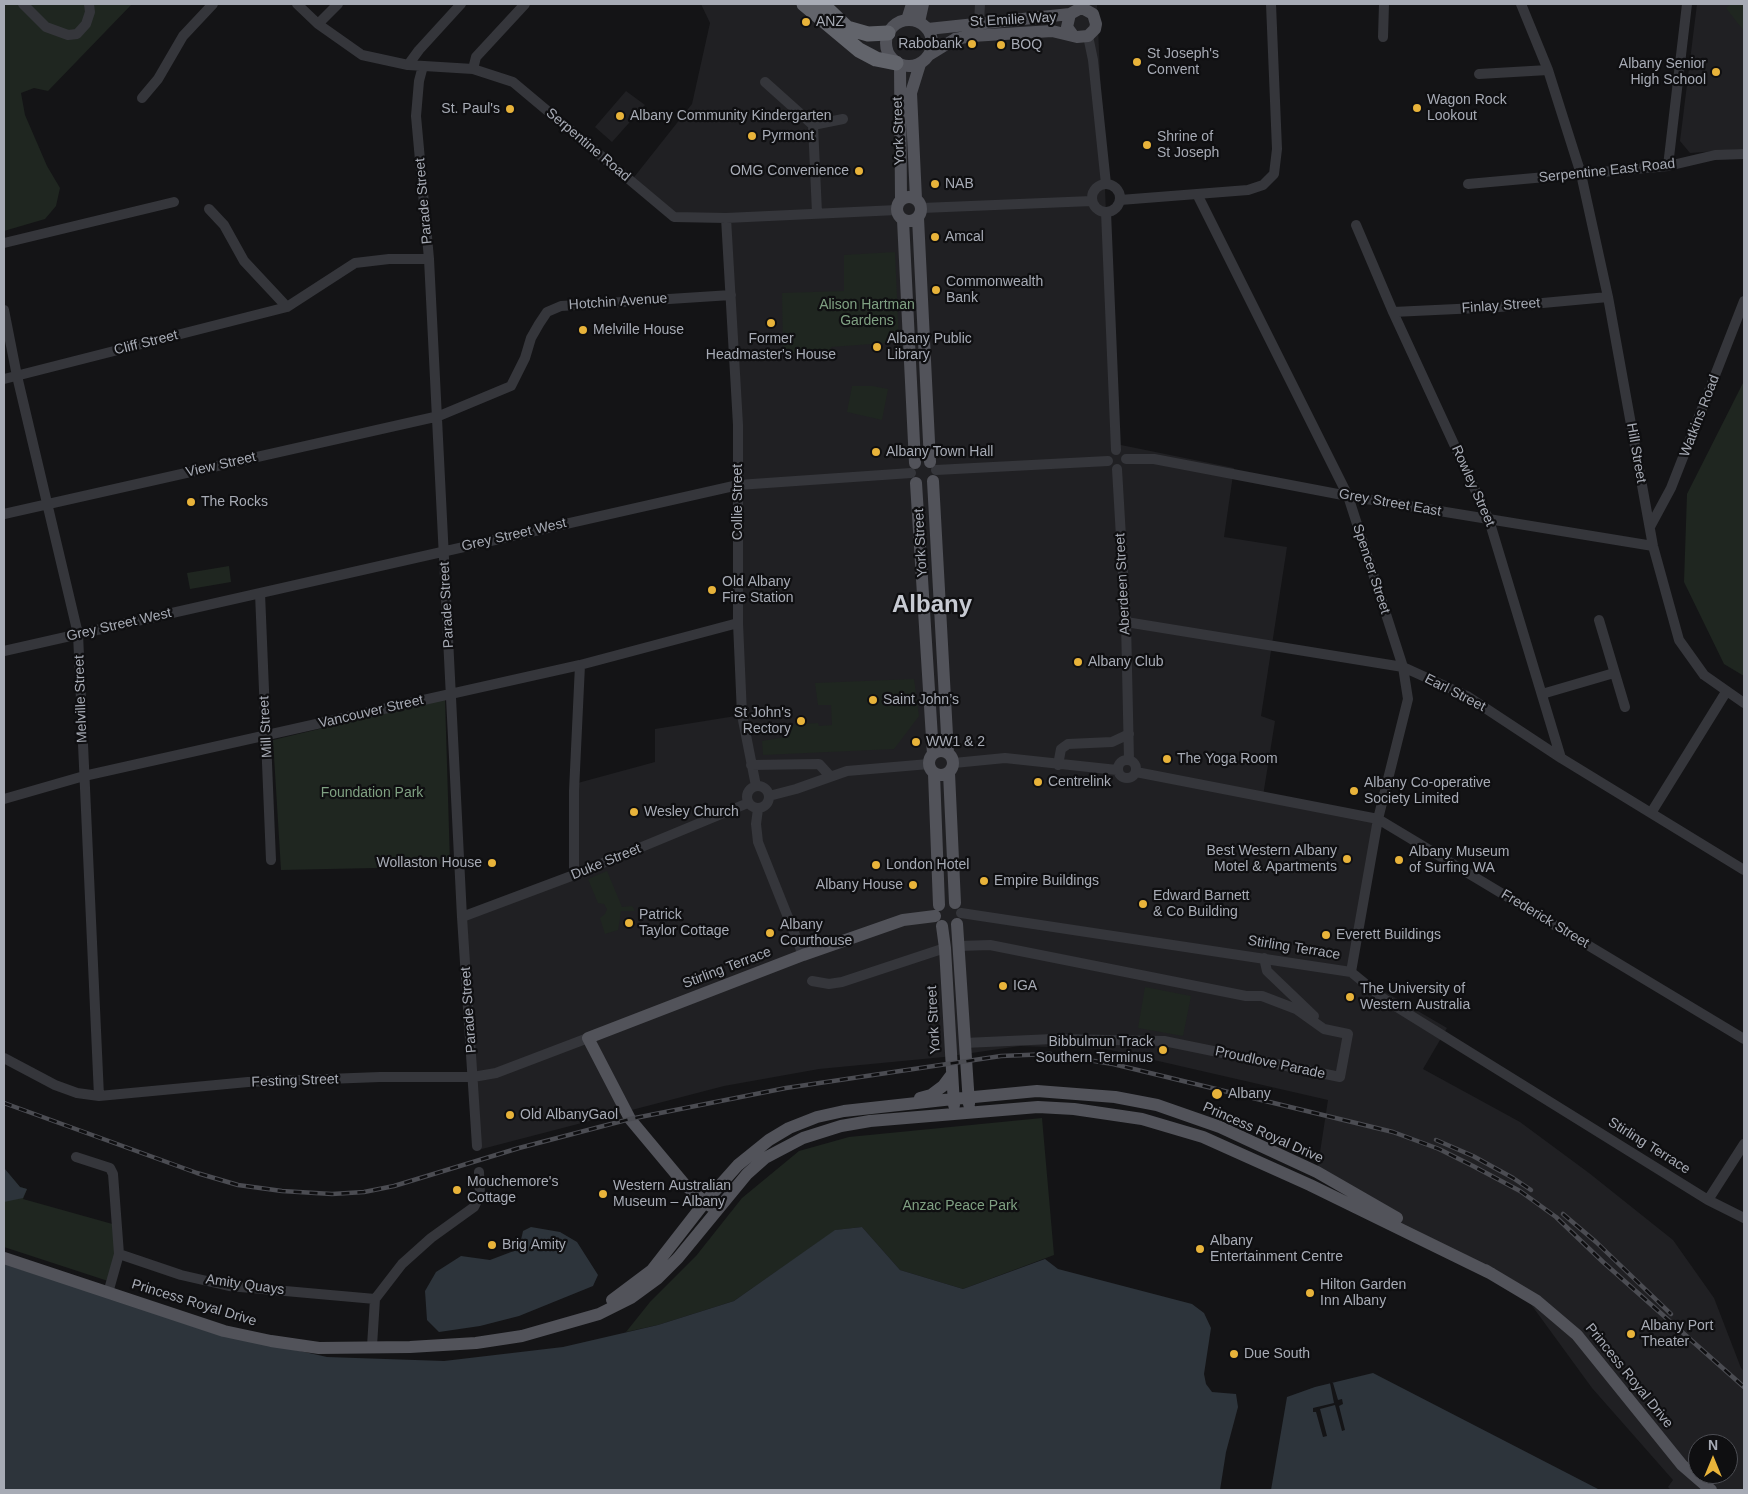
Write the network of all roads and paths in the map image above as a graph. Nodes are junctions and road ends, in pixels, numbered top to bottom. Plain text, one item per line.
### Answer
1 (23, 4) edge
2 (90, 4) edge
3 (213, 4) edge
4 (297, 4) edge
5 (338, 4) edge
6 (461, 4) edge
7 (525, 4) edge
8 (804, 4) edge
9 (822, 4) edge
10 (912, 4) edge
11 (923, 4) edge
12 (980, 4) edge
13 (1271, 4) edge
14 (1384, 4) edge
15 (1521, 4) edge
16 (1687, 4) edge
17 (1084, 6) edge
18 (1070, 14) junction
19 (979, 23) junction
20 (318, 24) junction
21 (918, 24) junction
22 (888, 33) junction
23 (1072, 34) junction
24 (1088, 36) junction
25 (1383, 37) dead end
26 (924, 59) junction
27 (898, 64) junction
28 (408, 65) junction
29 (423, 66) junction
30 (473, 69) junction
31 (1548, 70) junction
32 (1479, 74) dead end
33 (765, 82) dead end
34 (142, 98) dead end
35 (843, 120) dead end
36 (813, 125) junction
37 (1744, 154) edge
38 (1668, 166) junction
39 (1581, 174) junction
40 (1106, 184) junction
41 (1468, 184) dead end
42 (1197, 194) junction
43 (1120, 200) junction
44 (1092, 201) junction
45 (174, 202) dead end
46 (919, 208) junction
47 (209, 209) dead end
48 (900, 210) junction
49 (1106, 212) junction
50 (817, 213) junction
51 (726, 218) junction
52 (1356, 225) dead end
53 (4, 243) edge
54 (429, 258) junction
55 (731, 295) junction
56 (1608, 297) junction
57 (1744, 301) edge
58 (287, 307) junction
59 (4, 310) edge
60 (1393, 312) junction
61 (17, 376) junction
62 (4, 379) edge
63 (439, 416) junction
64 (1116, 450) junction
65 (1126, 459) junction
66 (1108, 461) junction
67 (1117, 469) junction
68 (933, 471) junction
69 (914, 473) junction
70 (738, 486) junction
71 (1348, 496) junction
72 (46, 504) junction
73 (4, 514) edge
74 (1489, 520) junction
75 (1650, 528) junction
76 (1653, 546) junction
77 (445, 551) junction
78 (260, 593) junction
79 (1599, 620) dead end
80 (1126, 622) junction
81 (738, 623) junction
82 (78, 634) junction
83 (4, 651) edge
84 (580, 665) junction
85 (1403, 667) junction
86 (1614, 673) junction
87 (1726, 692) junction
88 (452, 693) junction
89 (1542, 694) junction
90 (1744, 703) edge
91 (1625, 707) dead end
92 (1129, 734) junction
93 (267, 736) junction
94 (1561, 758) junction
95 (1128, 760) junction
96 (950, 763) junction
97 (932, 764) junction
98 (751, 766) junction
99 (1058, 766) junction
100 (1117, 770) junction
101 (1136, 772) junction
102 (84, 776) junction
103 (830, 776) junction
104 (756, 786) junction
105 (769, 796) junction
106 (4, 798) edge
107 (748, 803) junction
108 (758, 808) junction
109 (1650, 813) junction
110 (1378, 819) junction
111 (271, 860) dead end
112 (1744, 870) edge
113 (574, 875) junction
114 (958, 914) junction
115 (939, 915) junction
116 (462, 917) junction
117 (959, 946) junction
118 (945, 948) junction
119 (803, 955) junction
120 (1264, 958) junction
121 (1351, 972) junction
122 (812, 981) dead end
123 (1324, 1029) junction
124 (588, 1038) junction
125 (1744, 1039) edge
126 (964, 1043) junction
127 (950, 1044) junction
128 (4, 1058) edge
129 (965, 1067) junction
130 (952, 1074) junction
131 (473, 1077) junction
132 (997, 1094) junction
133 (99, 1096) junction
134 (968, 1097) junction
135 (953, 1098) junction
136 (864, 1109) junction
137 (955, 1112) junction
138 (969, 1112) junction
139 (1744, 1144) edge
140 (478, 1146) dead end
141 (76, 1157) dead end
142 (479, 1172) dead end
143 (1317, 1172) junction
144 (1310, 1185) junction
145 (1708, 1200) junction
146 (705, 1202) junction
147 (716, 1211) junction
148 (1744, 1218) edge
149 (119, 1254) junction
150 (4, 1258) edge
151 (1492, 1274) junction
152 (108, 1293) junction
153 (375, 1299) junction
154 (558, 1326) junction
155 (372, 1346) junction
156 (1711, 1490) edge

1 - 2 street
3 - 34 street
4 - 20 street, Serpentine Road
5 - 20 street
6 - 28 street
7 - 30 street
8 - 27 highway
9 - 22 highway
10 - 21 main road
11 - 21 main road
12 - 19 street
13 - 42 street
14 - 25 street
15 - 31 street, Hill Street
16 - 38 street
17 - 18 main road
17 - 24 main road
18 - 19 main road, St Emilie Way
18 - 23 main road
19 - 21 main road, St Emilie Way
20 - 28 street, Serpentine Road
21 - 22 main road
21 - 26 main road
22 - 27 main road
23 - 24 main road
23 - 26 main road, St Emilie Way
24 - 40 street
26 - 27 main road
26 - 46 main road, York Street
27 - 48 main road, York Street
28 - 29 street, Serpentine Road
29 - 30 street, Serpentine Road
29 - 54 street, Parade Street
30 - 51 street, Serpentine Road
31 - 32 street
31 - 39 street, Hill Street
33 - 36 street
35 - 36 street
36 - 50 street
37 - 38 street, Serpentine East Road
38 - 39 street, Serpentine East Road
39 - 41 street, Serpentine East Road
39 - 56 street, Hill Street
40 - 43 street
40 - 44 street
42 - 43 street
42 - 71 street, Spencer Street
43 - 49 street
44 - 46 street
44 - 49 street
45 - 53 street
46 - 48 main road
46 - 48 main road
46 - 68 main road, York Street
47 - 58 street
48 - 50 street, Serpentine Road
48 - 69 main road, York Street
49 - 64 street
50 - 51 street, Serpentine Road
51 - 55 street, Collie Street
52 - 60 street, Rowley Street
54 - 58 street, Cliff Street
54 - 63 street, Parade Street
55 - 63 street, Hotchin Avenue
55 - 70 street, Collie Street
56 - 60 street, Finlay Street
56 - 75 street, Hill Street
57 - 75 street, Watkins Road
58 - 61 street, Cliff Street
59 - 61 street, Melville Street
60 - 74 street, Rowley Street
61 - 62 street, Cliff Street
61 - 72 street, Melville Street
63 - 72 street, View Street
63 - 77 street, Parade Street
64 - 65 street
64 - 66 street
65 - 67 street
65 - 71 street, Grey Street East
66 - 67 street
66 - 68 street
67 - 80 street, Aberdeen Street
68 - 69 main road
68 - 69 main road
68 - 96 main road, York Street
69 - 70 street, Grey Street West
69 - 97 main road, York Street
70 - 77 street, Grey Street West
70 - 81 street, Collie Street
71 - 74 street, Grey Street East
71 - 85 street, Spencer Street
72 - 73 street, View Street
72 - 82 street, Melville Street
74 - 76 street, Grey Street East
74 - 89 street, Rowley Street
75 - 76 street, Hill Street
76 - 87 street, Hill Street
77 - 78 street, Grey Street West
77 - 88 street, Parade Street
78 - 82 street, Grey Street West
78 - 93 street, Mill Street
79 - 86 street
80 - 85 street, Earl Street
80 - 92 street, Aberdeen Street
81 - 84 street, Vancouver Street
81 - 98 street, Collie Street
82 - 83 street, Grey Street West
82 - 102 street, Melville Street
84 - 88 street, Vancouver Street
84 - 113 street
85 - 94 street, Earl Street
85 - 110 street, Spencer Street
86 - 89 street
86 - 91 street
87 - 90 street, Hill Street
87 - 109 street
88 - 93 street, Vancouver Street
88 - 116 street, Parade Street
89 - 94 street, Rowley Street
92 - 95 street, Aberdeen Street
92 - 99 street
93 - 102 street, Vancouver Street
93 - 111 street, Mill Street
94 - 109 street, Earl Street
95 - 100 street
95 - 101 street
96 - 97 main road
96 - 97 main road
96 - 99 street
96 - 114 main road, York Street
97 - 103 street
97 - 115 main road, York Street
98 - 103 street
98 - 104 street, Collie Street
99 - 100 street
100 - 101 street
101 - 110 street, Frederick Street
102 - 106 street, Vancouver Street
102 - 133 street, Melville Street
103 - 105 street
104 - 105 street
104 - 107 street
105 - 108 street
107 - 108 street
107 - 113 street, Duke Street
108 - 119 street
109 - 112 street, Earl Street
110 - 121 street, Spencer Street
110 - 125 street, Frederick Street
113 - 116 street, Duke Street
114 - 115 main road
114 - 115 main road
114 - 117 main road, York Street
114 - 120 street, Stirling Terrace
115 - 118 main road, York Street
115 - 119 main road, Stirling Terrace
116 - 131 street, Parade Street
117 - 118 main road
117 - 123 street, Proudlove Parade
117 - 126 main road, York Street
118 - 122 street
118 - 127 main road, York Street
119 - 124 main road, Stirling Terrace
120 - 121 street, Stirling Terrace
120 - 123 street
121 - 145 street, Stirling Terrace
123 - 126 street, Proudlove Parade
124 - 131 street, Festing Street
124 - 146 main road
126 - 127 main road
126 - 129 main road, York Street
127 - 130 main road, York Street
128 - 133 street, Festing Street
129 - 132 main road
129 - 134 main road
130 - 135 main road, York Street
130 - 136 main road
131 - 133 street, Festing Street
131 - 140 street, Parade Street
132 - 134 main road, Princess Royal Drive
132 - 143 main road, Princess Royal Drive
134 - 135 main road, Princess Royal Drive
134 - 138 main road
135 - 136 main road, Princess Royal Drive
135 - 137 main road, York Street
136 - 146 main road, Princess Royal Drive
137 - 138 main road, Princess Royal Drive
137 - 147 main road, Princess Royal Drive
138 - 144 main road, Princess Royal Drive
139 - 145 street
141 - 149 street
142 - 153 street
143 - 144 main road
143 - 151 main road, Princess Royal Drive
144 - 151 main road, Princess Royal Drive
145 - 148 street, Stirling Terrace
146 - 147 main road
146 - 154 main road, Princess Royal Drive
147 - 154 main road, Princess Royal Drive
149 - 152 street
149 - 153 street, Amity Quays
150 - 152 main road, Princess Royal Drive
151 - 156 main road, Princess Royal Drive
152 - 155 main road, Princess Royal Drive
153 - 155 street
154 - 155 main road, Princess Royal Drive

